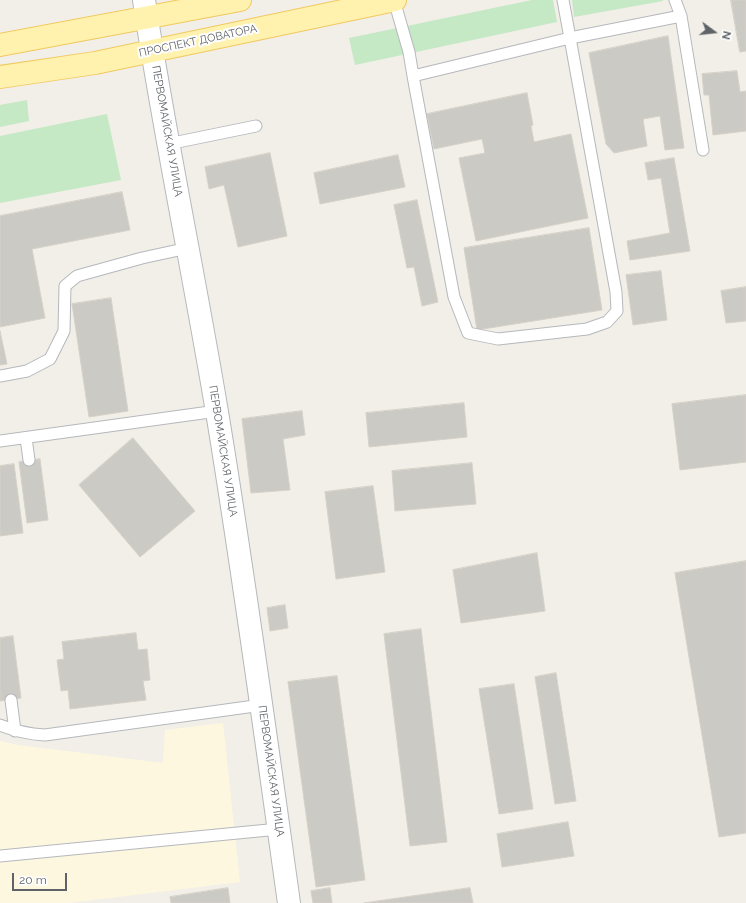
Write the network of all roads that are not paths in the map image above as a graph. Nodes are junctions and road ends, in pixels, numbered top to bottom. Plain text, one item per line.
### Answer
1 (240, 0) edge
2 (394, 0) edge
3 (564, 0) edge
4 (675, 0) edge
5 (145, 9) edge
6 (680, 16) junction
7 (570, 38) junction
8 (0, 45) edge
9 (152, 51) junction
10 (413, 76) junction
11 (0, 77) edge
12 (256, 126) dead end
13 (168, 144) junction
14 (703, 150) dead end
15 (188, 248) junction
16 (0, 376) edge
17 (217, 412) junction
18 (26, 438) junction
19 (0, 441) edge
20 (29, 460) dead end
21 (11, 700) dead end
22 (262, 705) junction
23 (0, 725) edge
24 (15, 731) junction
25 (279, 830) junction
26 (0, 856) edge
27 (289, 903) edge

1 - 5 main road
2 - 9 main road, ПРОСПЕКТ ДОВАТОРА
2 - 10 lane
3 - 7 lane
4 - 6 lane
5 - 8 main road
5 - 9 street, ПЕРВОМАЙСКАЯ УЛИЦА
6 - 7 lane
6 - 14 lane
7 - 10 lane
7 - 10 lane
9 - 11 main road, ПРОСПЕКТ ДОВАТОРА
9 - 13 street, ПЕРВОМАЙСКАЯ УЛИЦА
12 - 13 lane
13 - 15 street, ПЕРВОМАЙСКАЯ УЛИЦА
15 - 16 lane
15 - 17 street, ПЕРВОМАЙСКАЯ УЛИЦА
17 - 18 lane
17 - 22 street, ПЕРВОМАЙСКАЯ УЛИЦА
18 - 19 lane
18 - 20 lane
21 - 24 lane
22 - 24 lane
22 - 25 street, ПЕРВОМАЙСКАЯ УЛИЦА
23 - 24 lane
25 - 26 lane
25 - 27 street, ПЕРВОМАЙСКАЯ УЛИЦА

